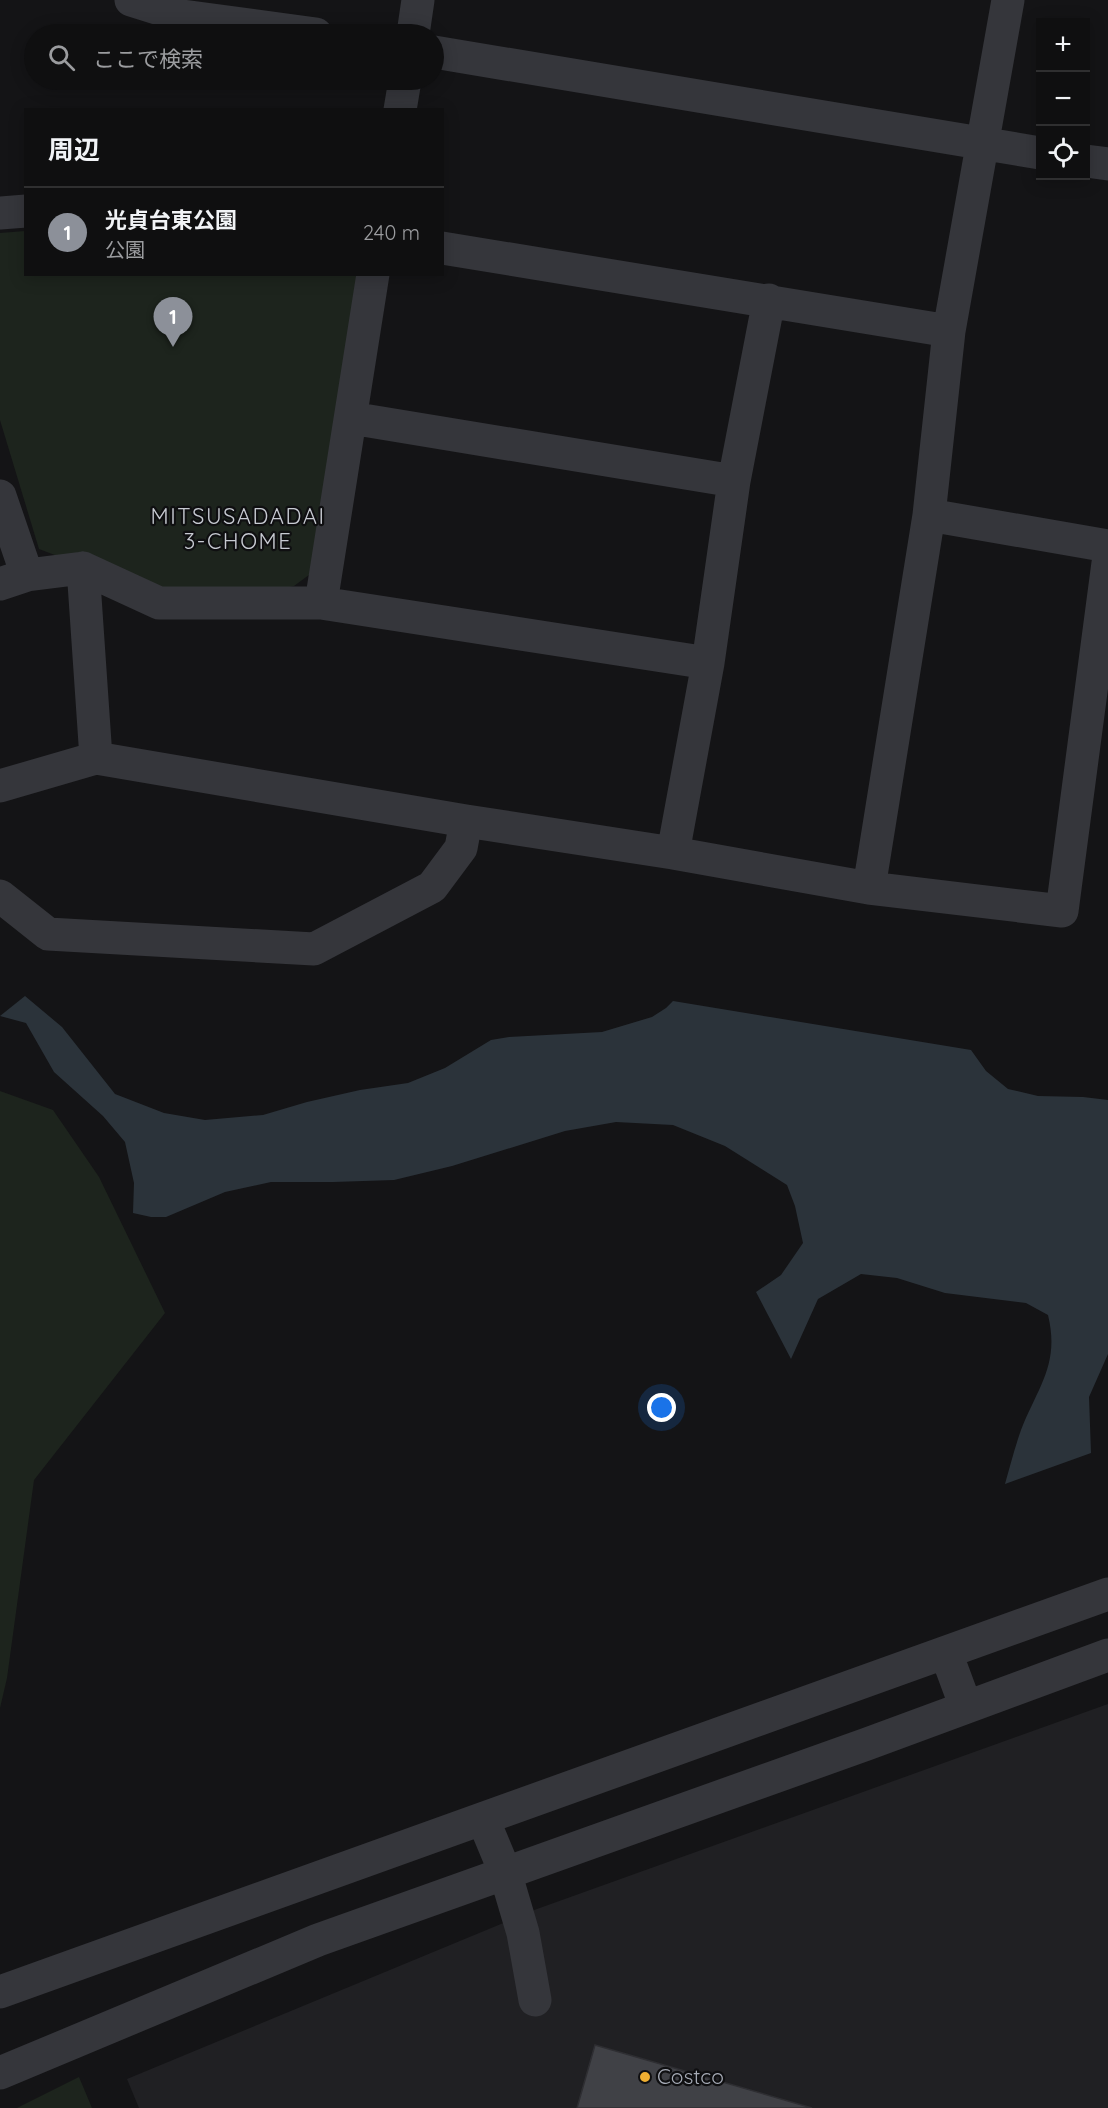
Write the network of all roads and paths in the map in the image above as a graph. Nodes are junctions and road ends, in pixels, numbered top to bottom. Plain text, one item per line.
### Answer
1 (131, 0) edge
2 (418, 0) edge
3 (1008, 0) edge
4 (241, 24) edge
5 (414, 24) edge
6 (444, 54) edge
7 (403, 90) edge
8 (400, 108) edge
9 (983, 144) junction
10 (1036, 152) edge
11 (1090, 161) edge
12 (1108, 164) edge
13 (24, 211) edge
14 (0, 213) edge
15 (444, 248) edge
16 (373, 276) edge
17 (769, 300) junction
18 (949, 331) junction
19 (351, 418) junction
20 (734, 481) junction
21 (0, 496) edge
22 (929, 515) junction
23 (1108, 546) edge
24 (1108, 563) edge
25 (83, 568) junction
26 (14, 579) edge
27 (321, 603) junction
28 (708, 663) junction
29 (96, 758) junction
30 (1096, 762) edge
31 (0, 786) edge
32 (466, 820) junction
33 (672, 853) junction
34 (869, 888) junction
35 (0, 896) edge
36 (1108, 1594) edge
37 (946, 1653) junction
38 (1108, 1655) edge
39 (966, 1707) junction
40 (483, 1819) junction
41 (505, 1872) junction
42 (0, 1992) edge
43 (535, 2000) dead end
44 (0, 2073) edge

1 - 4 street
2 - 5 street
3 - 9 street
6 - 9 street
7 - 8 street
9 - 10 street
9 - 18 street
11 - 12 street
13 - 14 street
15 - 17 street
16 - 19 street
17 - 18 street
17 - 20 street
18 - 22 street
19 - 20 street
19 - 27 street
20 - 28 street
21 - 26 street
22 - 23 street
22 - 34 street
24 - 30 street
25 - 26 street
25 - 27 street
25 - 29 street
27 - 28 street
28 - 33 street
29 - 31 street
29 - 32 street
30 - 34 street
32 - 33 street
32 - 35 street
33 - 34 street
36 - 37 street
37 - 39 street
37 - 40 street
38 - 39 street
39 - 41 street
40 - 41 street
40 - 42 street
41 - 43 street
41 - 44 street

